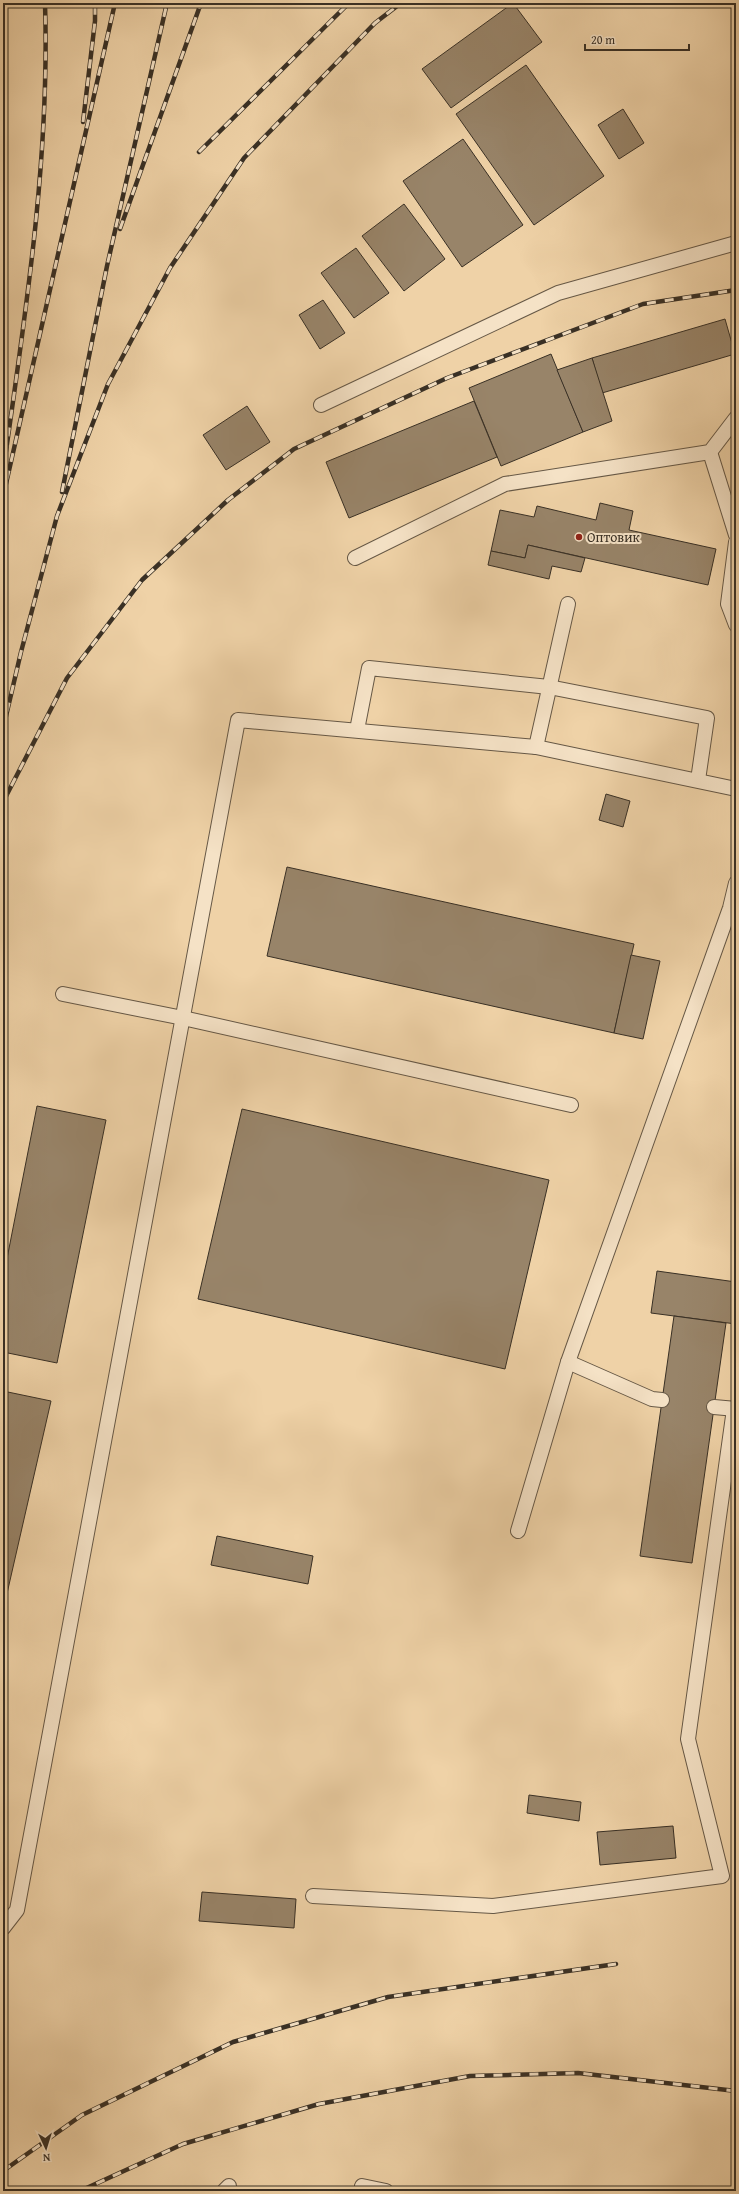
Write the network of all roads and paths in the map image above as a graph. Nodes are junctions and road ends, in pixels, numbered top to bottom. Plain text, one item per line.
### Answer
1 (736, 243) edge
2 (321, 405) dead end
3 (736, 418) edge
4 (710, 452) junction
5 (736, 535) edge
6 (736, 542) edge
7 (355, 558) dead end
8 (568, 604) dead end
9 (736, 625) edge
10 (549, 687) junction
11 (357, 730) junction
12 (536, 747) junction
13 (698, 780) junction
14 (736, 789) edge
15 (736, 883) edge
16 (63, 994) dead end
17 (183, 1018) junction
18 (571, 1105) dead end
19 (568, 1362) junction
20 (662, 1400) dead end
21 (714, 1407) dead end
22 (735, 1409) edge
23 (518, 1531) dead end
24 (313, 1896) dead end
25 (3, 1928) edge
26 (362, 2186) dead end
27 (386, 2191) edge

1 - 2 lane
3 - 4 lane
4 - 5 lane
4 - 7 lane
6 - 9 lane
8 - 10 lane
10 - 11 lane
10 - 12 lane
10 - 13 lane
11 - 12 lane
11 - 17 lane
12 - 13 lane
13 - 14 lane
15 - 19 lane
16 - 17 lane
17 - 18 lane
17 - 25 lane
19 - 20 lane
19 - 23 lane
21 - 22 lane
22 - 24 lane
26 - 27 lane

